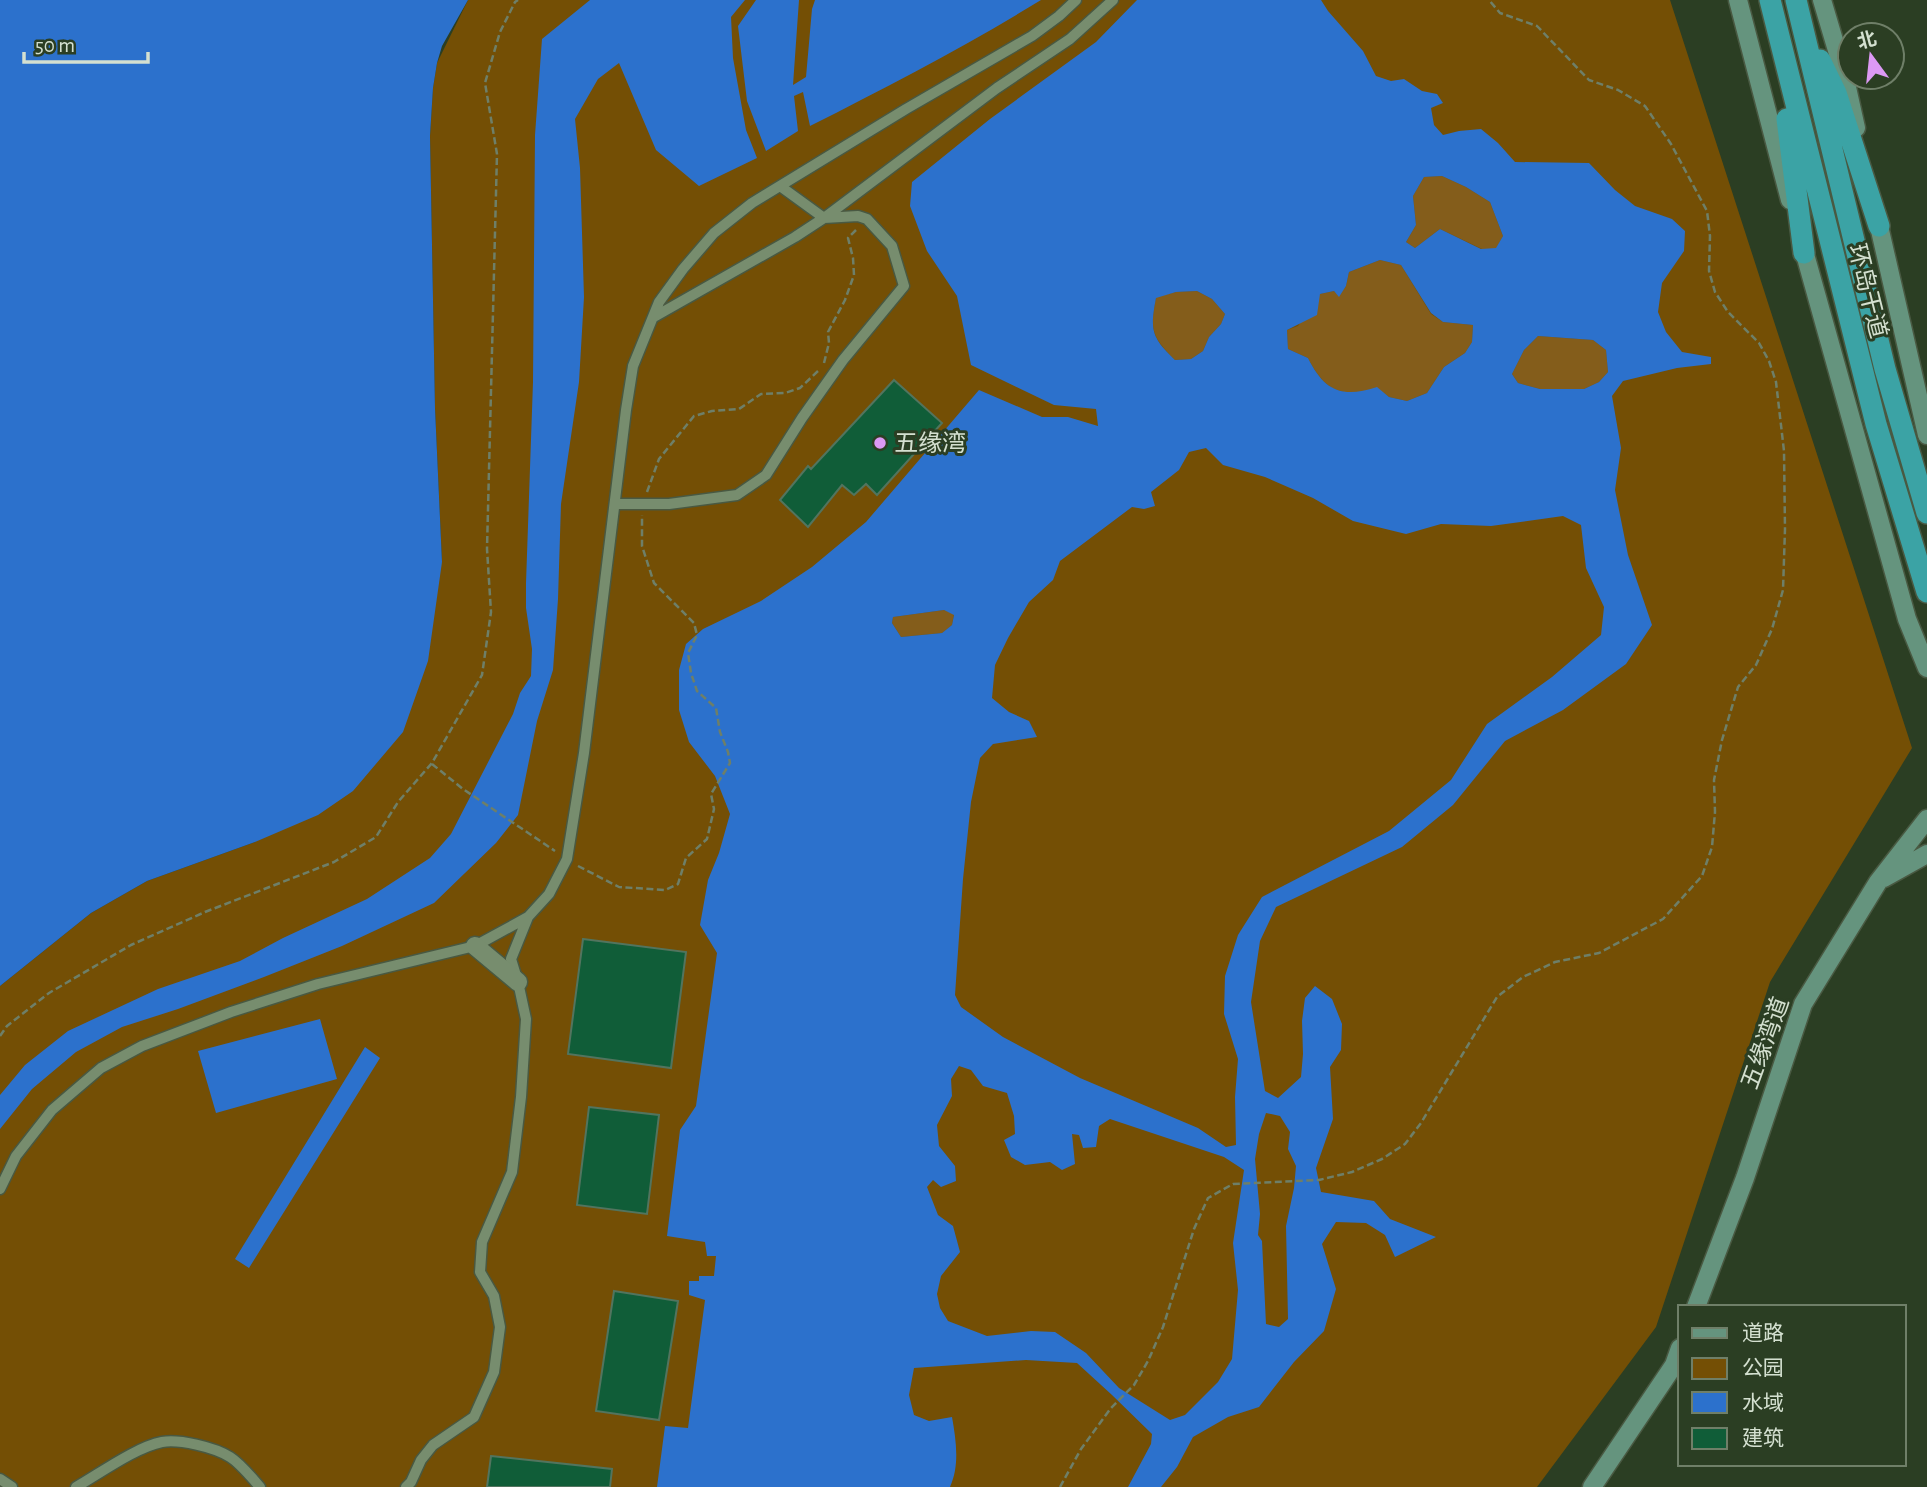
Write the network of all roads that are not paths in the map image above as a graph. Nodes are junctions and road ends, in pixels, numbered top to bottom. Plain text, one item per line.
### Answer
1 (1076, 0) edge
2 (1113, 0) edge
3 (1738, 0) edge
4 (1822, 0) edge
5 (1798, 4) edge
6 (1770, 5) edge
7 (780, 186) junction
8 (824, 218) junction
9 (1879, 226) junction
10 (1804, 253) junction
11 (653, 317) junction
12 (1927, 435) edge
13 (615, 504) junction
14 (1927, 513) edge
15 (1927, 592) edge
16 (1927, 668) edge
17 (1927, 819) edge
18 (1927, 854) edge
19 (1878, 882) junction
20 (528, 918) junction
21 (475, 946) junction
22 (518, 982) junction
23 (0, 1189) edge
24 (1697, 1305) edge
25 (1678, 1354) edge
26 (0, 1479) edge
27 (12, 1487) edge
28 (76, 1487) edge
29 (260, 1487) edge
30 (406, 1487) edge
31 (1592, 1487) edge

1 - 7 lane
2 - 8 lane
3 - 10 main road
4 - 9 main road
5 - 9 highway
5 - 14 highway, 环岛干道
6 - 10 highway
6 - 15 highway, 环岛干道
7 - 8 lane
7 - 11 lane
8 - 11 lane
8 - 13 lane
9 - 12 main road
10 - 16 main road
11 - 13 lane
13 - 20 lane
17 - 19 main road, 五缘湾道
18 - 19 main road
19 - 24 main road, 五缘湾道
20 - 21 lane
20 - 22 lane
21 - 22 street
21 - 23 lane
22 - 30 lane
25 - 31 main road
26 - 27 lane
28 - 29 lane

